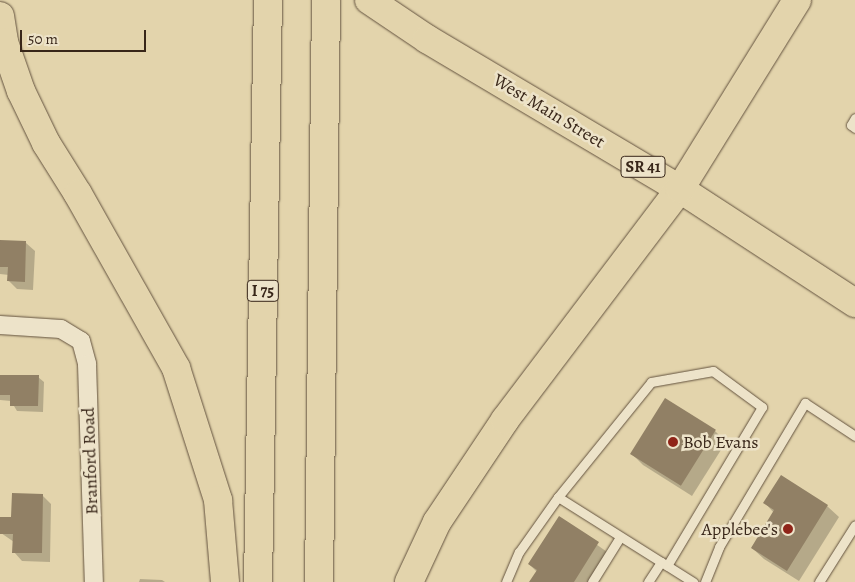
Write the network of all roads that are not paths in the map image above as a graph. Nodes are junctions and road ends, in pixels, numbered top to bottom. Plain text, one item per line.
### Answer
1 (268, 0) edge
2 (326, 0) edge
3 (369, 0) edge
4 (798, 0) edge
5 (0, 16) edge
6 (855, 118) edge
7 (855, 128) edge
8 (680, 189) junction
9 (855, 303) edge
10 (0, 325) edge
11 (855, 436) edge
12 (558, 497) junction
13 (855, 525) edge
14 (620, 537) junction
15 (664, 564) junction
16 (94, 582) edge
17 (225, 582) edge
18 (258, 582) edge
19 (319, 582) edge
20 (409, 582) edge
21 (506, 582) edge
22 (592, 582) edge
23 (648, 582) edge
24 (693, 582) edge
25 (705, 582) edge
26 (819, 582) edge

1 - 18 main road, I 75
2 - 19 main road
3 - 8 main road, West Main Street / SR 41
4 - 8 main road
5 - 17 main road
6 - 7 lane
8 - 9 main road, West Main Street / SR 41
8 - 20 main road
10 - 16 street, Branford Road
11 - 25 lane
12 - 14 lane
12 - 15 lane
12 - 21 lane
13 - 26 lane
14 - 15 lane
14 - 22 lane
15 - 23 lane
15 - 24 lane

